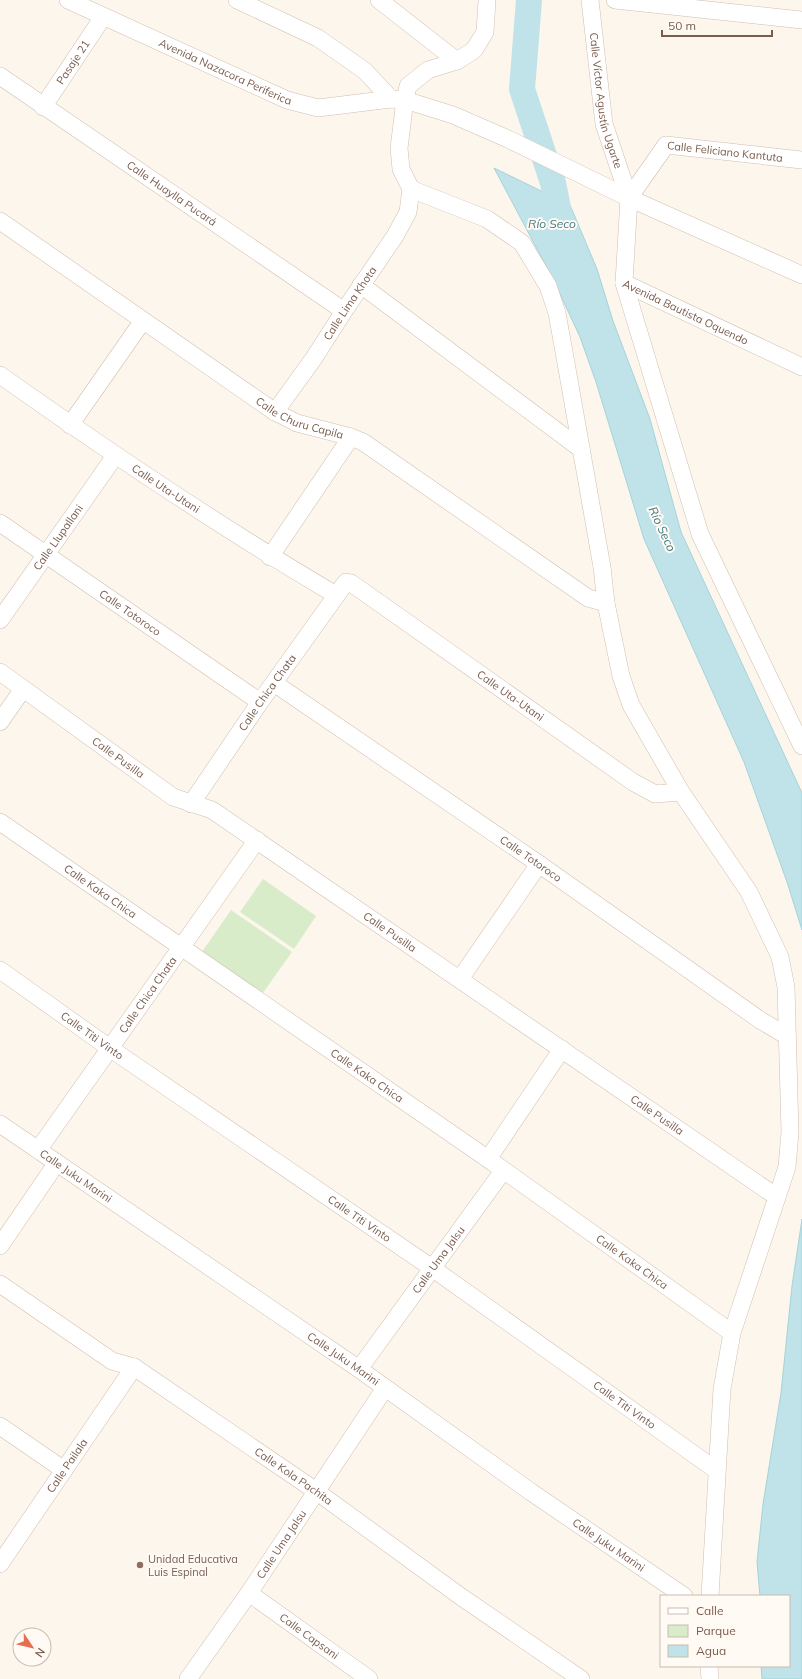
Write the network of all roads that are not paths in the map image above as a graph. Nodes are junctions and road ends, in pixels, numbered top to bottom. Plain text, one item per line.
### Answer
1 (68, 0) edge
2 (236, 0) edge
3 (379, 0) edge
4 (487, 0) edge
5 (590, 0) edge
6 (615, 0) edge
7 (103, 17) junction
8 (802, 20) edge
9 (457, 61) junction
10 (0, 76) edge
11 (398, 100) junction
12 (43, 107) junction
13 (802, 160) edge
14 (411, 189) junction
15 (629, 198) junction
16 (0, 221) edge
17 (802, 276) edge
18 (624, 283) junction
19 (361, 286) junction
20 (344, 311) junction
21 (142, 322) junction
22 (802, 367) edge
23 (0, 375) edge
24 (275, 412) junction
25 (70, 425) junction
26 (351, 437) junction
27 (581, 449) junction
28 (115, 456) junction
29 (0, 523) edge
30 (46, 556) junction
31 (270, 557) junction
32 (341, 589) junction
33 (606, 603) junction
34 (0, 620) edge
35 (0, 672) edge
36 (274, 683) junction
37 (23, 689) junction
38 (260, 702) junction
39 (0, 722) edge
40 (802, 746) edge
41 (681, 792) junction
42 (191, 804) junction
43 (0, 822) edge
44 (257, 840) junction
45 (539, 864) junction
46 (180, 946) junction
47 (0, 970) edge
48 (460, 979) junction
49 (787, 1036) junction
50 (111, 1049) junction
51 (562, 1049) junction
52 (0, 1124) edge
53 (38, 1150) junction
54 (488, 1159) junction
55 (56, 1164) junction
56 (503, 1171) junction
57 (777, 1197) junction
58 (0, 1246) edge
59 (432, 1268) junction
60 (0, 1284) edge
61 (732, 1333) junction
62 (134, 1367) junction
63 (359, 1369) junction
64 (385, 1388) junction
65 (0, 1426) edge
66 (64, 1470) junction
67 (716, 1470) junction
68 (316, 1491) junction
69 (2, 1556) edge
70 (249, 1593) junction
71 (683, 1595) edge
72 (710, 1595) edge
73 (709, 1667) edge
74 (188, 1679) edge
75 (369, 1679) edge
76 (581, 1679) edge
77 (710, 1679) edge

1 - 7 street, Avenida Nazacora Periferica
2 - 11 street, Avenida Nazacora Periferica
3 - 9 street
4 - 9 street
5 - 15 street, Calle Víctor Agustín Ugarte
6 - 8 street
7 - 11 street, Avenida Nazacora Periferica
7 - 12 street, Pasaje 21
9 - 11 street
10 - 12 street, Calle Huaylla Pucará
11 - 14 street
11 - 15 street, Avenida Nazacora Periferica
12 - 20 street, Calle Huaylla Pucará
13 - 15 street, Calle Feliciano Kantuta
14 - 19 street, Calle Lima Khota
14 - 27 street
15 - 17 street
15 - 18 street, Avenida Bautista Oquendo
16 - 21 street, Calle Churu Capila
18 - 22 street, Avenida Bautista Oquendo
18 - 40 street
19 - 20 street, Calle Lima Khota
19 - 27 street
20 - 24 street, Calle Lima Khota
21 - 24 street, Calle Churu Capila
21 - 25 street
23 - 25 street, Calle Uta-Utani
24 - 26 street, Calle Churu Capila
25 - 28 street, Calle Uta-Utani
26 - 31 street
26 - 33 street, Calle Churu Capila
27 - 33 street
28 - 30 street, Calle Llupallani
28 - 31 street, Calle Uta-Utani
29 - 30 street, Calle Totoroco
30 - 34 street, Calle Llupallani
30 - 38 street, Calle Totoroco
31 - 32 street, Calle Uta-Utani
32 - 36 street, Calle Chica Chata
32 - 41 street, Calle Uta-Utani
33 - 41 street
35 - 37 street, Calle Pusilla
36 - 38 street, Calle Chica Chata
36 - 45 street, Calle Totoroco
37 - 39 street
37 - 42 street, Calle Pusilla
38 - 42 street, Calle Chica Chata
41 - 49 street
42 - 44 street, Calle Pusilla
43 - 46 street, Calle Kaka Chica
44 - 46 street, Calle Chica Chata
44 - 48 street, Calle Pusilla
45 - 48 street
45 - 49 street, Calle Totoroco
46 - 50 street, Calle Chica Chata
46 - 54 street, Calle Kaka Chica
47 - 50 street, Calle Titi Vinto
48 - 51 street, Calle Pusilla
49 - 57 street
50 - 53 street, Calle Chica Chata
50 - 59 street, Calle Titi Vinto
51 - 54 street
51 - 57 street, Calle Pusilla
52 - 53 street, Calle Juku Marini
53 - 55 street, Calle Juku Marini
54 - 56 street, Calle Kaka Chica
55 - 58 street
55 - 63 street, Calle Juku Marini
56 - 59 street, Calle Uma Jalsu
56 - 61 street, Calle Kaka Chica
57 - 61 street
59 - 63 street, Calle Uma Jalsu
59 - 67 street, Calle Titi Vinto
60 - 62 street, Calle Kola Pachita
61 - 67 street
62 - 66 street, Calle Pailala
62 - 68 street, Calle Kola Pachita
63 - 64 street, Calle Juku Marini
64 - 68 street, Calle Uma Jalsu
64 - 71 street, Calle Juku Marini
65 - 66 street
66 - 69 street, Calle Pailala
67 - 72 street
68 - 70 street, Calle Uma Jalsu
68 - 76 street, Calle Kola Pachita
70 - 74 street, Calle Uma Jalsu
70 - 75 street, Calle Capsani
73 - 77 street

